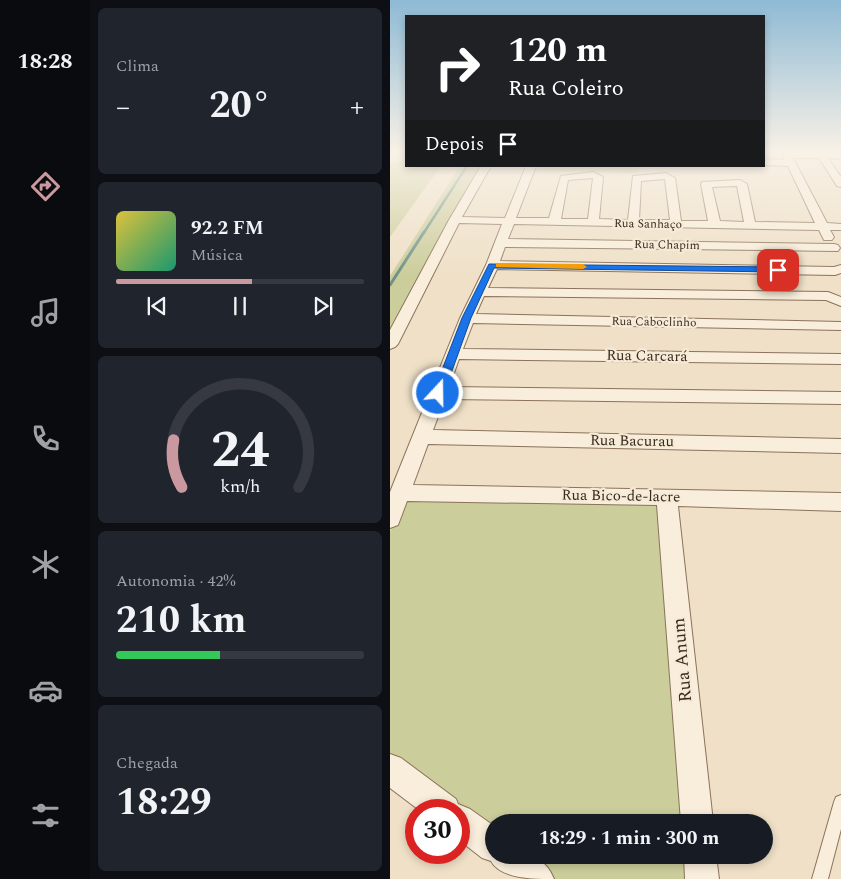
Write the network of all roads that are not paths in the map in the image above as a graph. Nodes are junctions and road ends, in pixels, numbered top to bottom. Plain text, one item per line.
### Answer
1 (470, 194) edge
2 (519, 194) edge
3 (560, 194) edge
4 (596, 194) edge
5 (635, 194) edge
6 (672, 194) edge
7 (708, 194) edge
8 (744, 194) edge
9 (807, 194) edge
10 (455, 220) junction
11 (508, 222) junction
12 (554, 223) junction
13 (593, 223) junction
14 (633, 223) junction
15 (676, 224) junction
16 (715, 224) junction
17 (750, 225) junction
18 (823, 227) junction
19 (841, 227) edge
20 (501, 243) junction
21 (834, 248) junction
22 (841, 261) edge
23 (492, 266) junction
24 (841, 269) edge
25 (480, 292) junction
26 (841, 302) edge
27 (467, 318) junction
28 (841, 326) edge
29 (390, 344) edge
30 (453, 354) junction
31 (840, 361) edge
32 (438, 393) junction
33 (841, 398) edge
34 (422, 436) junction
35 (841, 446) edge
36 (401, 493) junction
37 (667, 497) junction
38 (841, 502) edge
39 (390, 519) edge
40 (390, 769) edge
41 (430, 799) edge
42 (841, 802) edge
43 (696, 814) edge
44 (470, 828) edge
45 (485, 839) edge
46 (517, 864) edge
47 (701, 864) edge
48 (537, 879) edge
49 (702, 879) edge
50 (820, 879) edge

1 - 10 street
2 - 11 street
3 - 12 street
4 - 13 street
5 - 14 street
6 - 15 street
7 - 16 street
8 - 17 street
9 - 18 street
10 - 11 street, Rua Sanhaço
10 - 29 street
11 - 12 street, Rua Sanhaço
11 - 20 street
12 - 13 street, Rua Sanhaço
13 - 14 street, Rua Sanhaço
14 - 15 street, Rua Sanhaço
15 - 16 street, Rua Sanhaço
16 - 17 street, Rua Sanhaço
17 - 18 street, Rua Sanhaço
18 - 19 street, Rua Sanhaço
18 - 21 street
20 - 21 street, Rua Chapim
20 - 23 street
21 - 22 street
23 - 24 street
23 - 25 street
25 - 26 street
25 - 27 street
27 - 28 street, Rua Caboclinho
27 - 30 street
30 - 31 street, Rua Carcará
30 - 32 street
32 - 33 street
32 - 34 street
34 - 35 street, Rua Bacurau
34 - 36 street
36 - 37 street, Rua Bico-de-lacre
36 - 39 street
37 - 38 street, Rua Bico-de-lacre
37 - 43 street, Rua Anum
40 - 41 street
42 - 50 lane
44 - 45 street
46 - 48 street
47 - 49 street

